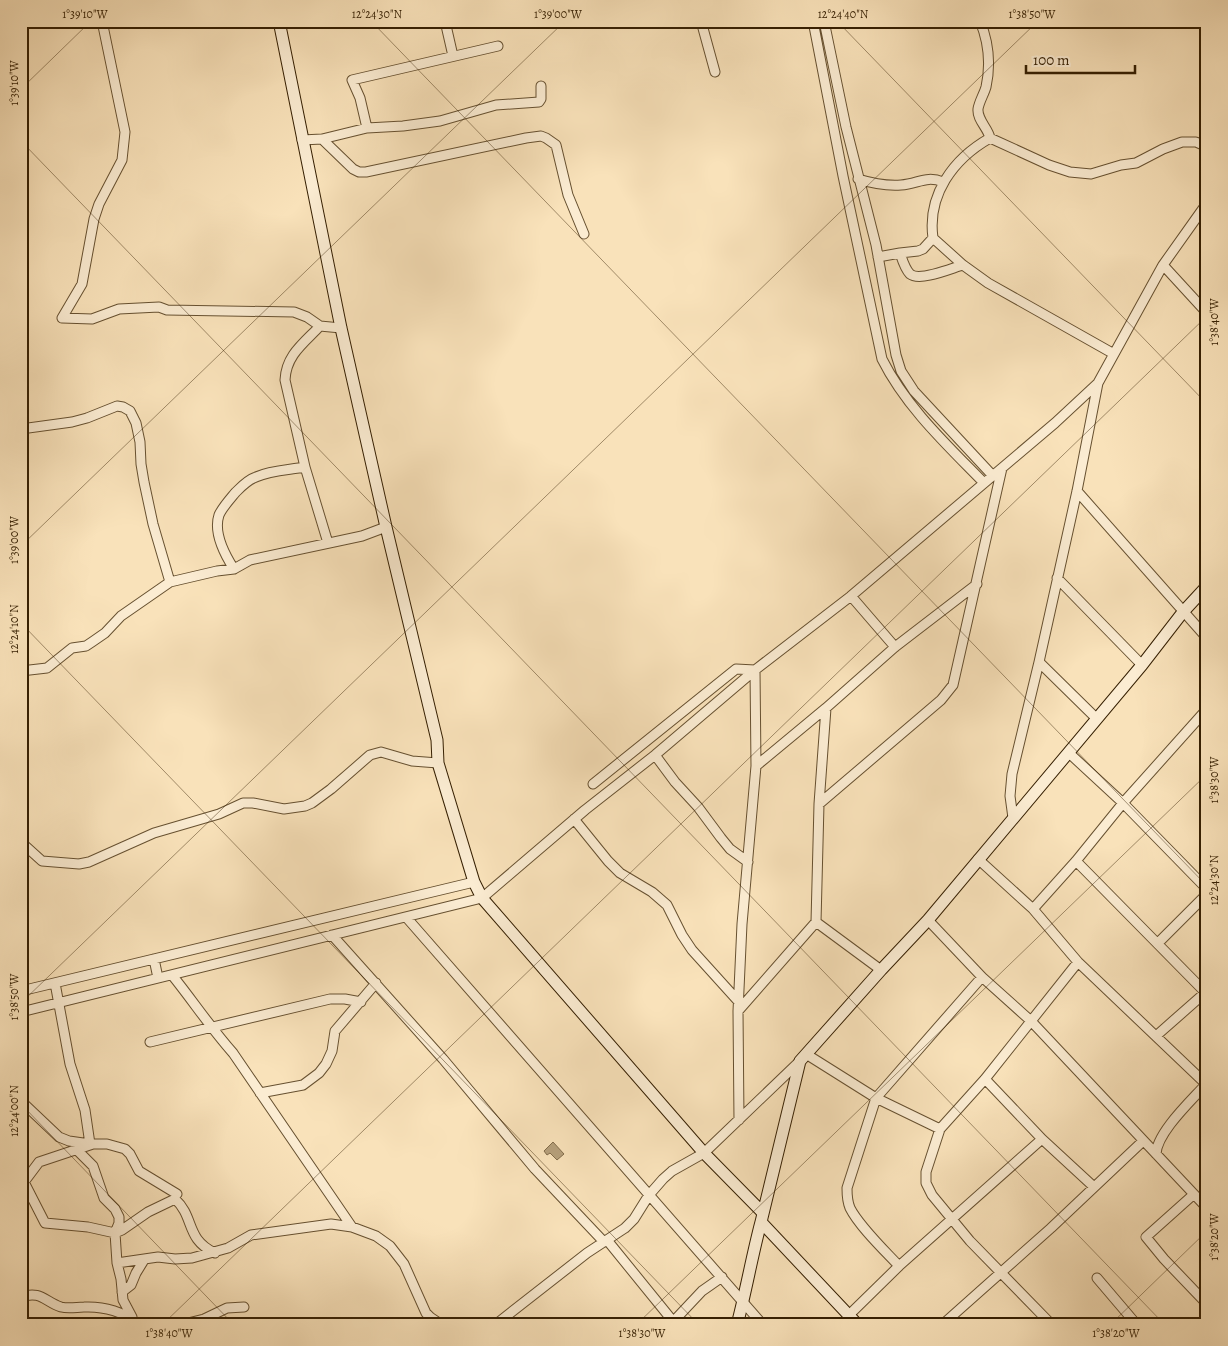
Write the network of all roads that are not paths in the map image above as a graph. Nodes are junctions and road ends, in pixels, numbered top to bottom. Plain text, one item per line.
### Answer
1 (102, 21) edge
2 (279, 21) edge
3 (445, 21) edge
4 (701, 21) edge
5 (813, 21) edge
6 (824, 21) edge
7 (980, 21) edge
8 (498, 46) dead end
9 (453, 56) junction
10 (715, 72) dead end
11 (541, 86) dead end
12 (367, 128) junction
13 (990, 138) junction
14 (322, 139) junction
15 (302, 140) junction
16 (1207, 147) edge
17 (858, 179) junction
18 (944, 182) junction
19 (1206, 207) edge
20 (584, 234) dead end
21 (933, 238) junction
22 (900, 252) junction
23 (878, 257) junction
24 (963, 265) junction
25 (1163, 265) junction
26 (1207, 313) edge
27 (320, 326) junction
28 (341, 328) junction
29 (1114, 354) junction
30 (1098, 383) junction
31 (21, 429) edge
32 (305, 467) junction
33 (1002, 468) junction
34 (993, 476) junction
35 (984, 483) junction
36 (1077, 491) junction
37 (386, 527) junction
38 (328, 543) junction
39 (234, 570) junction
40 (1057, 578) junction
41 (170, 582) junction
42 (977, 584) junction
43 (1207, 586) edge
44 (851, 596) junction
45 (1183, 612) junction
46 (1207, 638) edge
47 (895, 648) junction
48 (1039, 662) junction
49 (1142, 665) junction
50 (755, 670) junction
51 (21, 671) edge
52 (826, 708) junction
53 (1207, 709) edge
54 (1097, 719) junction
55 (1069, 753) junction
56 (655, 755) junction
57 (438, 764) junction
58 (756, 766) junction
59 (593, 784) dead end
60 (819, 804) junction
61 (1124, 804) junction
62 (1013, 818) junction
63 (574, 819) junction
64 (21, 842) edge
65 (978, 860) junction
66 (748, 862) junction
67 (1076, 862) junction
68 (474, 882) junction
69 (1207, 889) edge
70 (1207, 894) edge
71 (482, 898) junction
72 (1033, 909) junction
73 (406, 916) junction
74 (928, 920) junction
75 (816, 922) junction
76 (332, 935) junction
77 (1158, 943) junction
78 (154, 959) junction
79 (1078, 962) junction
80 (881, 970) junction
81 (172, 975) junction
82 (982, 977) junction
83 (158, 978) junction
84 (55, 983) junction
85 (376, 983) junction
86 (21, 991) edge
87 (1206, 991) edge
88 (361, 1002) junction
89 (59, 1003) junction
90 (738, 1006) junction
91 (21, 1012) edge
92 (1031, 1022) junction
93 (210, 1027) junction
94 (1156, 1036) junction
95 (150, 1042) dead end
96 (803, 1057) junction
97 (985, 1079) junction
98 (1206, 1085) edge
99 (260, 1093) junction
100 (876, 1098) junction
101 (21, 1101) edge
102 (739, 1120) junction
103 (940, 1129) junction
104 (1042, 1139) junction
105 (1143, 1141) junction
106 (92, 1144) junction
107 (77, 1150) junction
108 (704, 1153) junction
109 (1156, 1154) junction
110 (23, 1182) edge
111 (1094, 1187) junction
112 (177, 1194) dead end
113 (650, 1195) junction
114 (1193, 1195) junction
115 (1207, 1208) edge
116 (762, 1218) junction
117 (952, 1220) junction
118 (352, 1226) junction
119 (115, 1234) junction
120 (605, 1241) junction
121 (215, 1252) junction
122 (144, 1260) junction
123 (117, 1262) junction
124 (128, 1262) junction
125 (898, 1266) junction
126 (1001, 1272) junction
127 (134, 1276) junction
128 (722, 1277) junction
129 (1097, 1278) dead end
130 (122, 1292) junction
131 (21, 1297) edge
132 (743, 1302) junction
133 (1207, 1304) edge
134 (244, 1307) dead end
135 (849, 1315) junction
136 (135, 1323) edge
137 (673, 1323) edge
138 (946, 1324) edge
139 (180, 1325) edge
140 (442, 1325) edge
141 (495, 1325) edge
142 (737, 1325) edge
143 (763, 1325) edge
144 (858, 1325) edge
145 (1052, 1325) edge
146 (1137, 1325) edge

1 - 27 street
2 - 15 street
3 - 9 street
4 - 10 street
5 - 35 street
6 - 17 street
7 - 13 street
8 - 9 street
9 - 12 street
11 - 12 street
12 - 14 street
13 - 16 street
13 - 18 street
14 - 15 street
14 - 20 street
15 - 28 street
17 - 18 street
17 - 23 street
18 - 21 street
19 - 25 street
21 - 22 street
21 - 24 street
22 - 23 street
22 - 24 street
23 - 34 street
24 - 29 street
25 - 26 street
25 - 29 street
27 - 28 street
27 - 32 street
28 - 37 street
29 - 30 street
30 - 33 street
30 - 36 street
31 - 41 street
32 - 38 street
32 - 39 street
33 - 34 street
33 - 42 street
34 - 35 street
35 - 44 street
36 - 40 street
36 - 45 street
37 - 38 street
37 - 57 street
38 - 39 street
39 - 41 street
40 - 48 street
40 - 49 street
41 - 51 street
42 - 47 street
42 - 60 street
43 - 45 street
44 - 47 street
44 - 50 street
45 - 46 street
45 - 49 street
47 - 52 street
48 - 54 street
48 - 62 street
49 - 54 street
50 - 56 street
50 - 58 street
50 - 59 street
52 - 58 street
52 - 60 street
53 - 61 street
54 - 55 street
55 - 61 street
55 - 62 street
56 - 63 street
56 - 66 street
57 - 64 street
57 - 68 street
58 - 66 street
60 - 75 street
61 - 67 street
61 - 69 street
62 - 65 street
63 - 71 street
63 - 90 street
65 - 72 street
65 - 74 street
66 - 90 street
67 - 72 street
67 - 77 street
68 - 71 street
68 - 78 street
70 - 77 street
71 - 73 street
71 - 108 street
72 - 79 street
73 - 76 street
73 - 113 street
74 - 80 street
74 - 82 street
75 - 80 street
75 - 90 street
76 - 81 street
76 - 85 street
77 - 87 street
78 - 83 street
78 - 84 street
79 - 92 street
79 - 94 street
80 - 96 street
81 - 83 street
81 - 93 street
82 - 92 street
82 - 100 street
83 - 89 street
84 - 86 street
84 - 89 street
85 - 88 street
85 - 120 street
87 - 94 street
88 - 93 street
88 - 99 street
89 - 91 street
89 - 106 street
90 - 102 street
92 - 97 street
92 - 105 street
93 - 95 street
93 - 99 street
94 - 98 street
96 - 100 street
96 - 102 street
96 - 116 street
97 - 103 street
97 - 104 street
98 - 109 street
99 - 118 street
100 - 103 street
100 - 125 street
101 - 106 street
102 - 108 street
103 - 117 street
104 - 111 street
104 - 117 street
105 - 109 street
105 - 111 street
106 - 107 street
106 - 112 street
107 - 110 street
107 - 119 street
108 - 113 street
108 - 116 street
109 - 114 street
110 - 119 street
111 - 126 street
113 - 120 street
113 - 128 street
114 - 115 street
114 - 133 street
116 - 132 street
116 - 135 street
117 - 125 street
117 - 126 street
118 - 121 street
118 - 140 street
119 - 121 street
119 - 123 street
120 - 137 street
120 - 141 street
121 - 122 street
122 - 124 street
122 - 127 street
123 - 124 street
123 - 130 street
124 - 127 street
125 - 135 street
126 - 138 street
126 - 145 street
127 - 130 street
128 - 132 street
128 - 137 street
129 - 146 street
130 - 136 street
131 - 136 street
132 - 142 street
132 - 143 street
134 - 139 street
135 - 144 street

